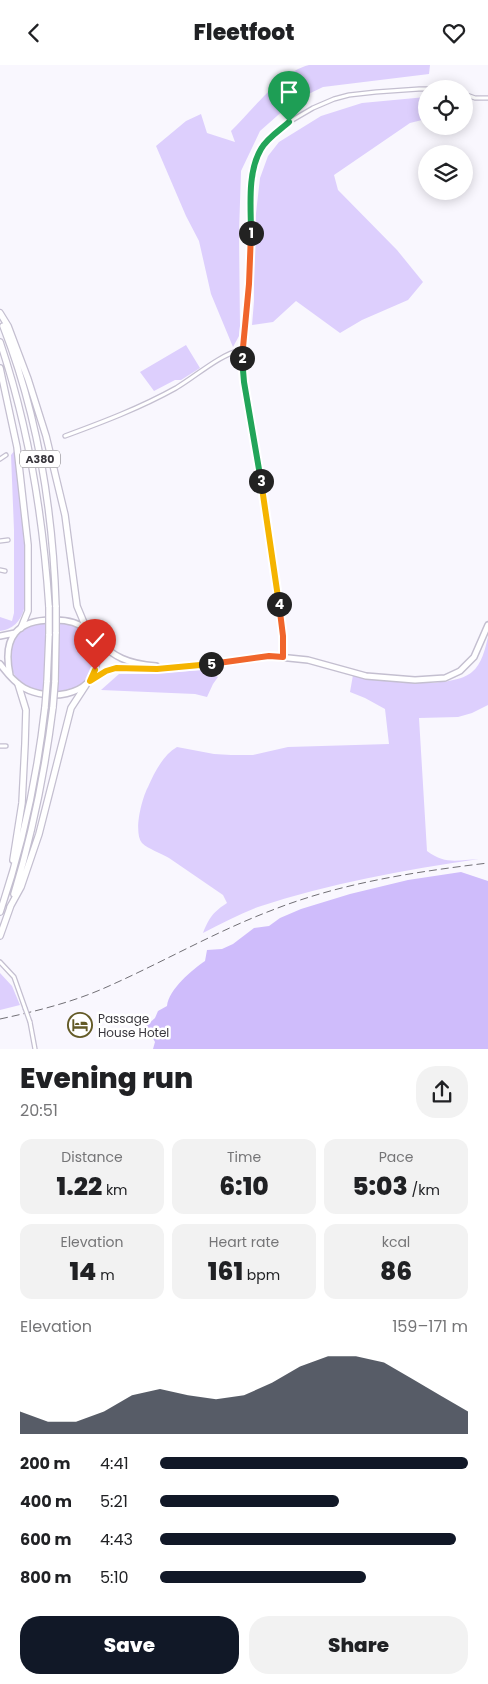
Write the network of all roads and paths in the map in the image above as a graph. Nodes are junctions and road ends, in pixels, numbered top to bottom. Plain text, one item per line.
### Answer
1 (418, 89) edge
2 (473, 97) edge
3 (488, 98) edge
4 (0, 315) edge
5 (0, 342) edge
6 (242, 349) junction
7 (0, 368) edge
8 (66, 436) dead end
9 (6, 455) dead end
10 (0, 459) edge
11 (8, 540) dead end
12 (0, 541) edge
13 (0, 570) edge
14 (5, 571) dead end
15 (488, 625) edge
16 (21, 628) junction
17 (87, 630) junction
18 (15, 633) junction
19 (0, 636) edge
20 (94, 639) junction
21 (283, 657) junction
22 (0, 664) edge
23 (162, 667) junction
24 (10, 675) junction
25 (88, 683) junction
26 (18, 684) junction
27 (0, 746) edge
28 (6, 746) dead end
29 (9, 887) junction
30 (10, 907) junction
31 (0, 912) edge
32 (0, 936) edge
33 (0, 962) edge
34 (35, 1049) edge

1 - 6 street
2 - 3 street
4 - 17 highway, A380
4 - 30 highway, A380, bridge
5 - 29 highway, A380, bridge
6 - 8 street
6 - 21 street
7 - 16 highway, A380
9 - 10 street
11 - 12 street
13 - 14 street
15 - 21 main road
16 - 17 main road
16 - 18 main road
17 - 20 main road
18 - 19 main road
18 - 24 main road
20 - 23 main road
20 - 25 main road
21 - 23 main road
22 - 24 main road
23 - 25 main road
24 - 26 main road
25 - 26 main road
25 - 30 highway, A380
26 - 29 highway, A380
27 - 28 street
29 - 31 highway, A380
30 - 32 highway, A380
33 - 34 street, bridge

